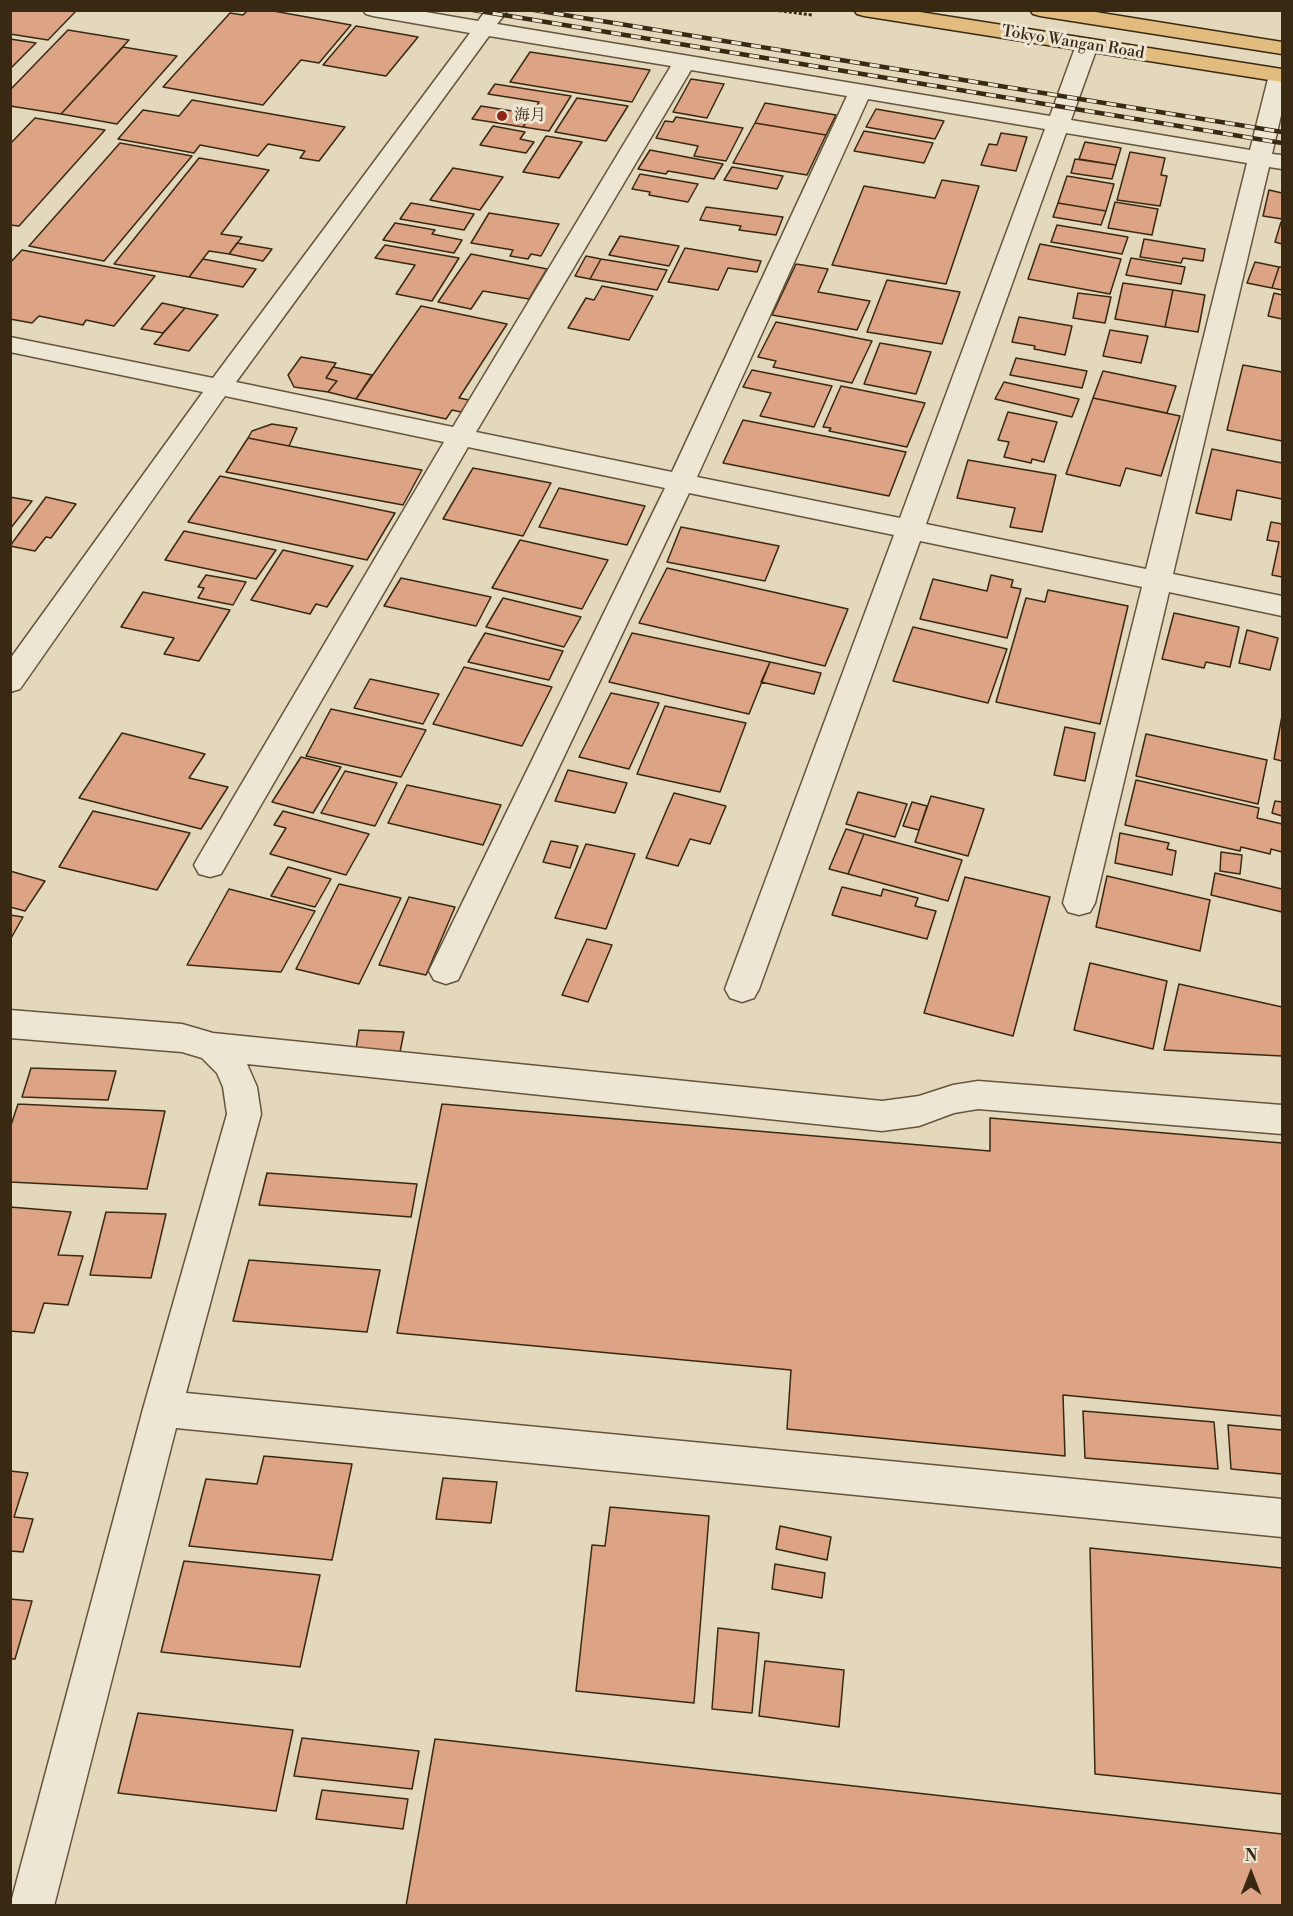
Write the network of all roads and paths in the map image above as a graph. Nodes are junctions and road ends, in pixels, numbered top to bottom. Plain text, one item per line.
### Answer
1 (373, 10) edge
2 (774, 10) edge
3 (864, 10) edge
4 (926, 10) edge
5 (1040, 10) edge
6 (813, 15) dead end
7 (490, 20) edge
8 (1012, 33) junction
9 (1087, 45) junction
10 (1282, 48) edge
11 (684, 63) junction
12 (1281, 75) edge
13 (860, 92) junction
14 (1058, 124) junction
15 (1271, 160) edge
16 (10, 344) edge
17 (219, 387) junction
18 (460, 437) junction
19 (681, 482) junction
20 (910, 529) junction
21 (1157, 580) junction
22 (1282, 606) edge
23 (10, 682) edge
24 (210, 865) dead end
25 (1079, 903) dead end
26 (446, 972) dead end
27 (741, 988) dead end
28 (10, 1024) edge
29 (213, 1047) junction
30 (1282, 1119) edge
31 (162, 1409) junction
32 (1282, 1518) edge
33 (31, 1905) edge

1 - 7 street
2 - 6 path
3 - 8 highway, Tokyo Wangan Road
4 - 8 highway
5 - 10 highway
7 - 11 street
7 - 17 street
8 - 9 highway, Tokyo Wangan Road
9 - 12 highway, Tokyo Wangan Road
9 - 14 street
11 - 13 street
11 - 18 street
12 - 15 street
13 - 14 street
13 - 19 street
14 - 15 street
14 - 20 street
15 - 21 street
16 - 17 street
17 - 18 street
17 - 23 street
18 - 19 street
18 - 24 street
19 - 20 street
19 - 26 street
20 - 21 street
20 - 27 street
21 - 22 street
21 - 25 street
28 - 29 street
29 - 30 street
29 - 31 street
31 - 32 street
31 - 33 street

